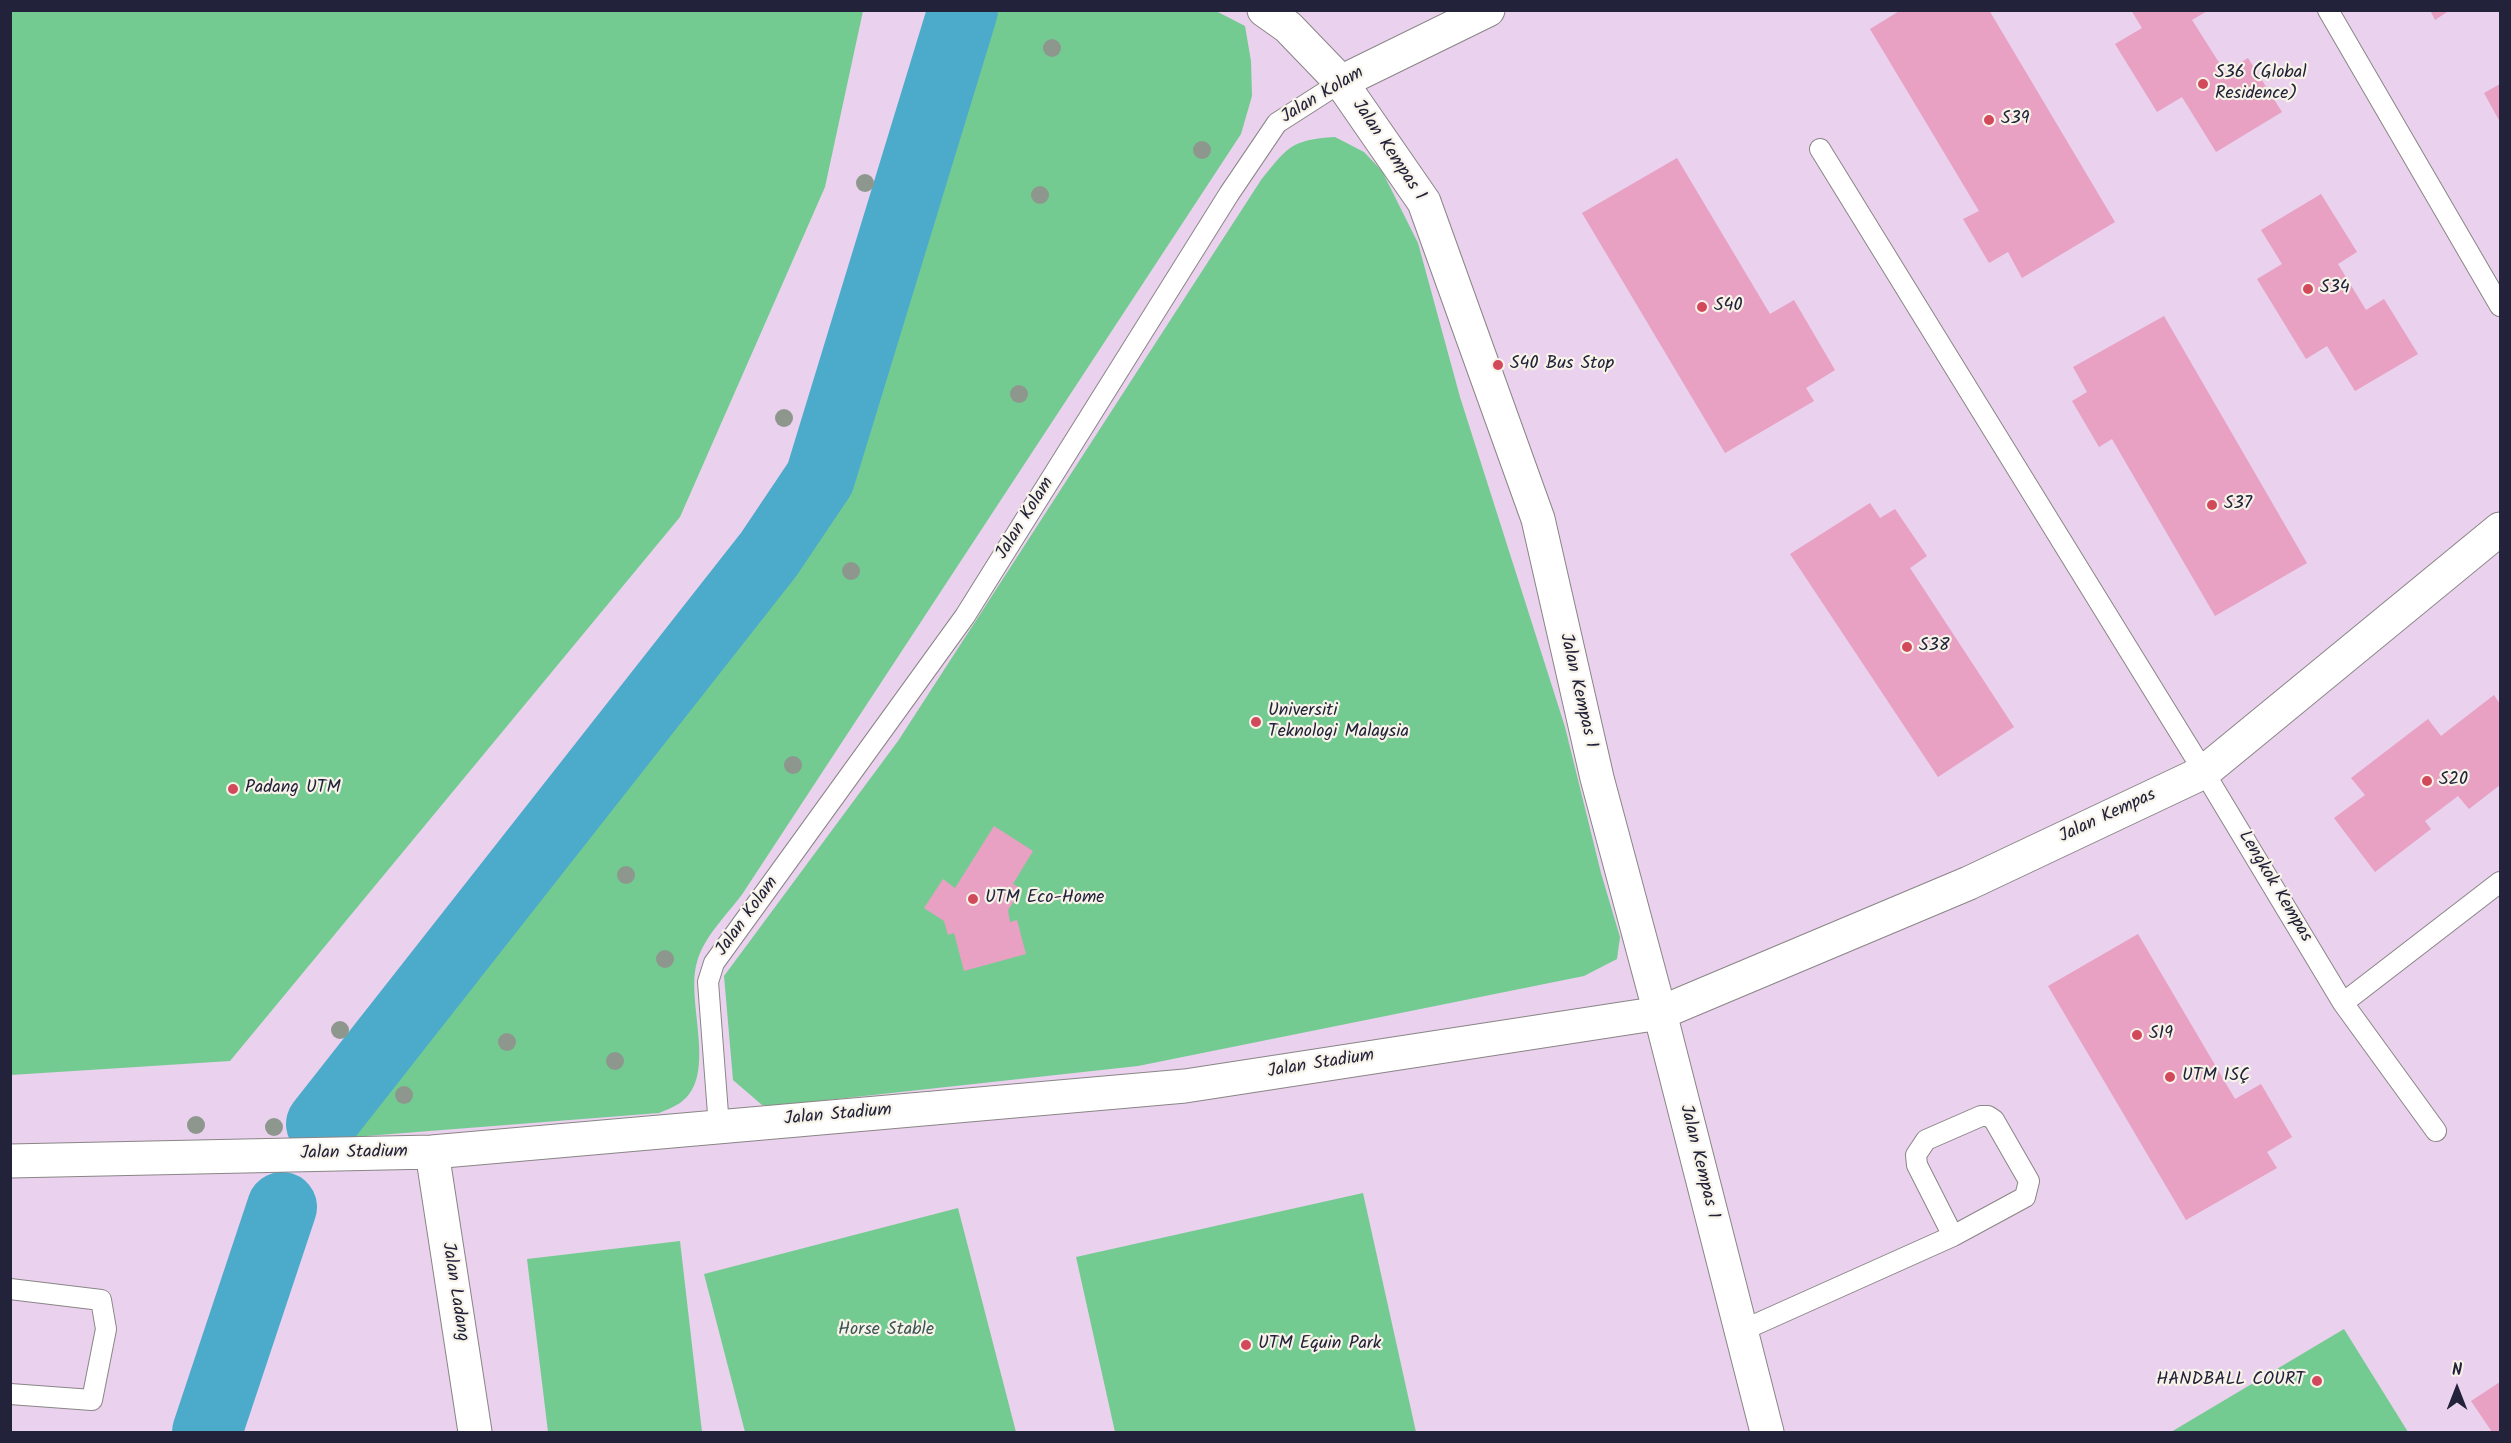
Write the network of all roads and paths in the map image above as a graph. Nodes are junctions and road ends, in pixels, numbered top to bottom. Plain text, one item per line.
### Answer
1 (1264, 10) edge
2 (1488, 10) edge
3 (2328, 10) edge
4 (1341, 82) junction
5 (1820, 149) dead end
6 (2500, 306) edge
7 (2500, 529) edge
8 (2204, 772) junction
9 (2500, 882) edge
10 (2343, 1003) junction
11 (1660, 1013) junction
12 (719, 1127) junction
13 (2436, 1131) dead end
14 (432, 1152) junction
15 (10, 1161) edge
16 (1953, 1236) junction
17 (10, 1290) edge
18 (1741, 1331) junction
19 (10, 1394) edge
20 (475, 1432) edge
21 (1767, 1432) edge

1 - 4 street, Jalan Kempas 1
2 - 4 street, Jalan Kolam
3 - 6 lane
4 - 11 street, Jalan Kempas 1
4 - 12 lane, Jalan Kolam
5 - 8 lane, Lengkok Kempas
7 - 8 street, Jalan Kempas
8 - 10 lane, Lengkok Kempas
8 - 11 street, Jalan Kempas
9 - 10 lane
10 - 13 lane, Lengkok Kempas
11 - 12 street, Jalan Stadium
11 - 18 street, Jalan Kempas 1
12 - 14 street, Jalan Stadium
14 - 15 street, Jalan Stadium
14 - 20 street, Jalan Ladang
16 - 16 lane
16 - 18 lane
17 - 19 lane
18 - 21 street, Jalan Kempas 1

